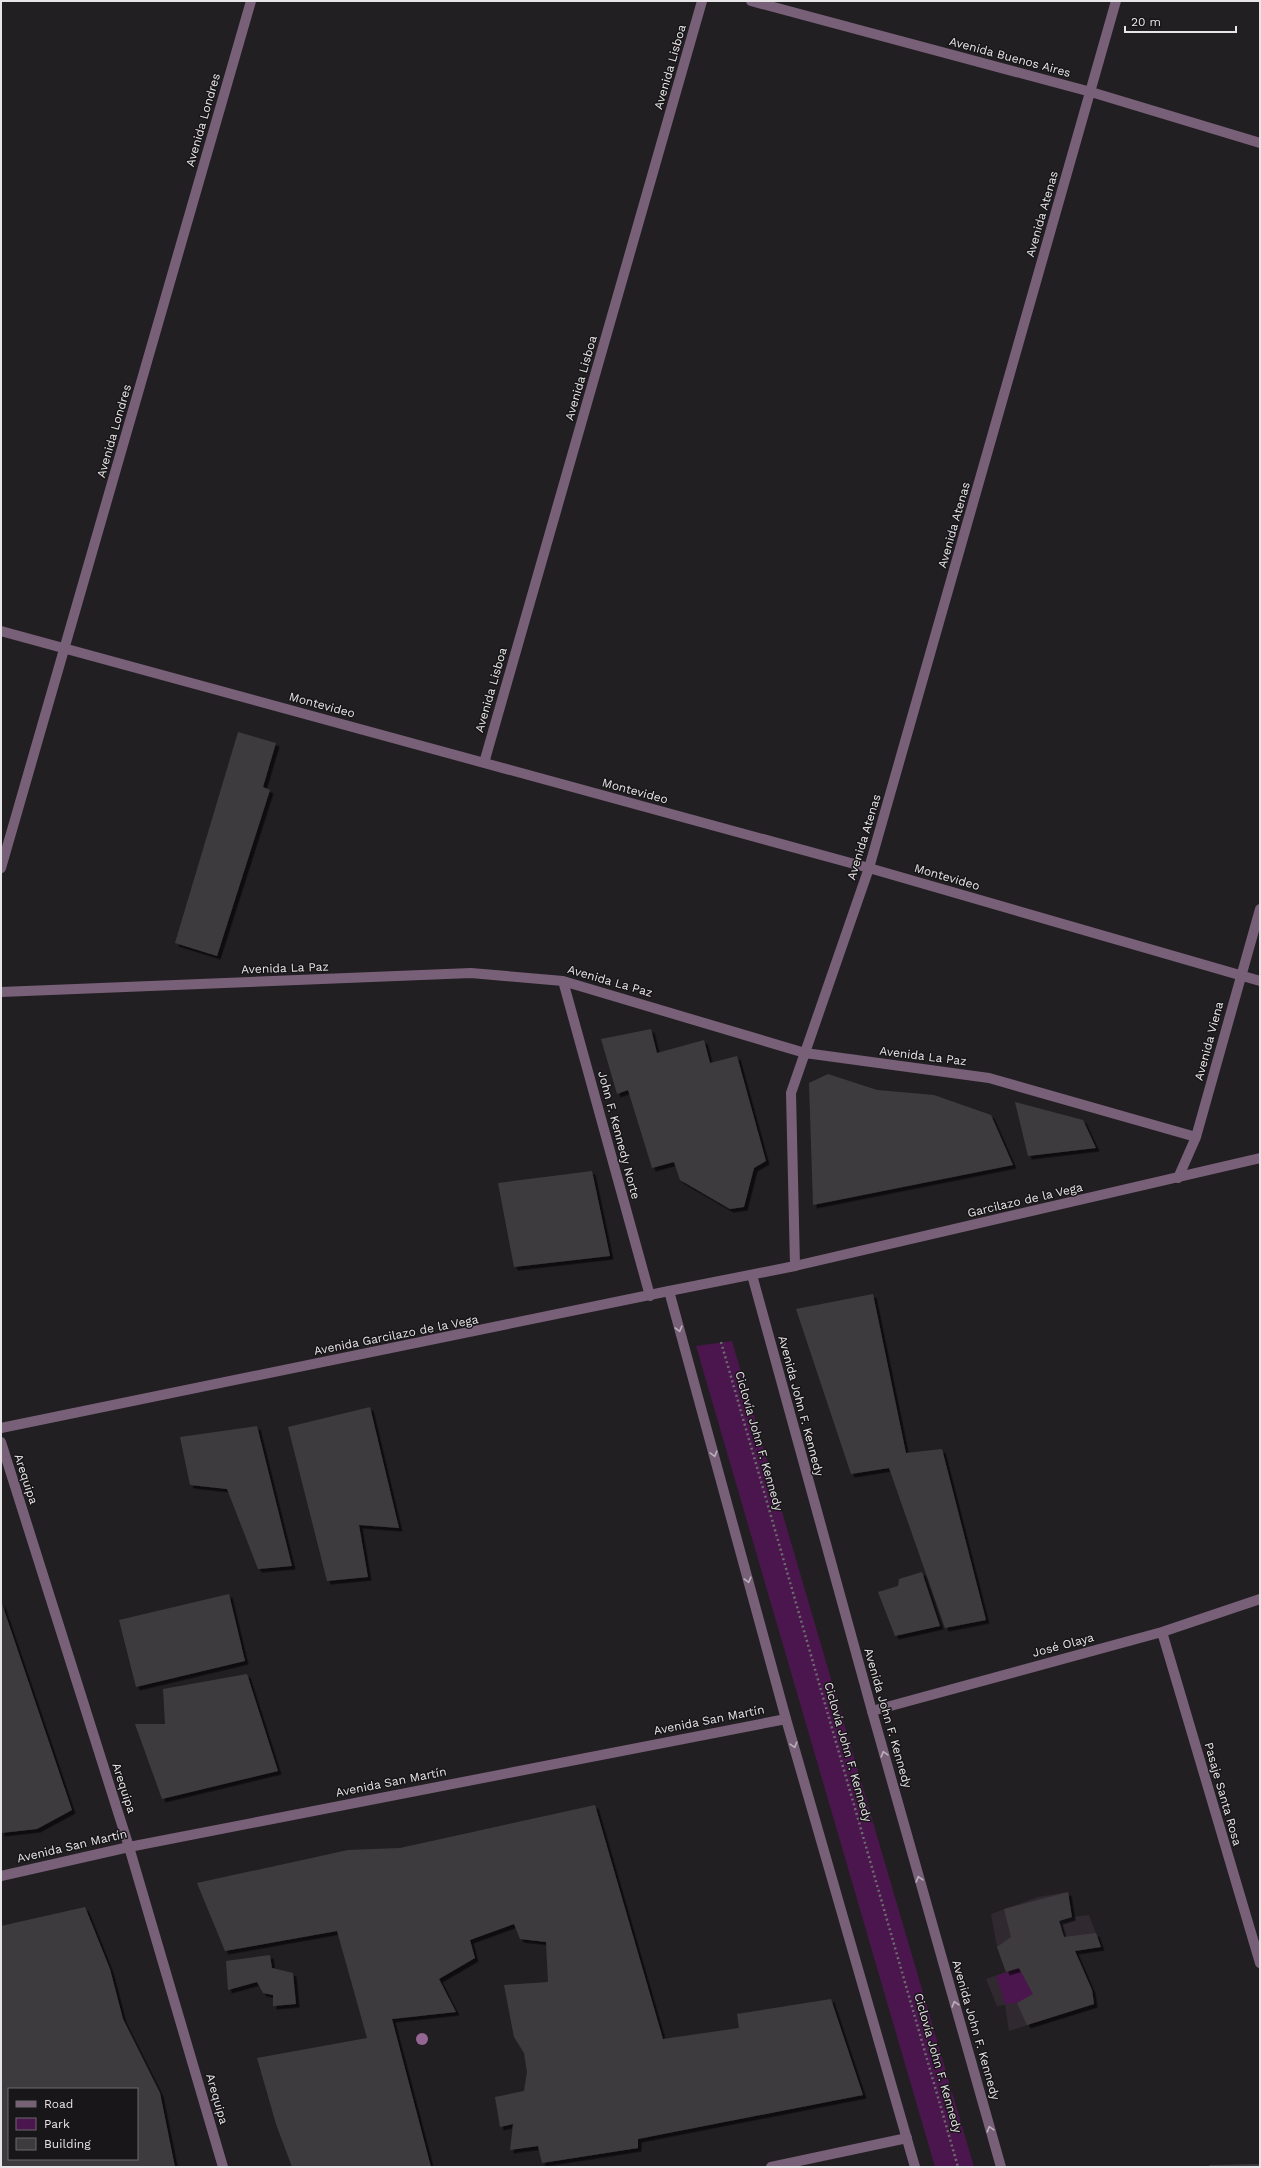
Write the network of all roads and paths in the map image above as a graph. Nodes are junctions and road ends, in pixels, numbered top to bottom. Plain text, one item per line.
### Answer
1 (251, 1) edge
2 (702, 1) edge
3 (751, 1) edge
4 (1116, 1) edge
5 (1091, 92) junction
6 (1260, 143) edge
7 (1, 630) edge
8 (64, 649) junction
9 (484, 763) junction
10 (1, 868) edge
11 (869, 868) junction
12 (1260, 910) edge
13 (1241, 976) junction
14 (563, 980) junction
15 (1260, 981) edge
16 (1, 992) edge
17 (805, 1053) junction
18 (1196, 1137) junction
19 (1260, 1158) edge
20 (1178, 1178) junction
21 (795, 1266) junction
22 (752, 1275) junction
23 (669, 1291) junction
24 (650, 1296) junction
25 (721, 1342) dead end
26 (1, 1428) edge
27 (1, 1442) edge
28 (1260, 1599) edge
29 (1162, 1632) junction
30 (872, 1711) junction
31 (786, 1719) junction
32 (129, 1847) junction
33 (1, 1876) edge
34 (1260, 1963) edge
35 (907, 2138) junction
36 (223, 2167) edge
37 (771, 2167) edge
38 (915, 2167) edge
39 (958, 2167) edge
40 (1001, 2167) edge

1 - 8 street, Avenida Londres
2 - 9 street, Avenida Lisboa
3 - 5 street, Avenida Buenos Aires
4 - 5 street, Avenida Atenas
5 - 6 street, Avenida Buenos Aires
5 - 11 street, Avenida Atenas
7 - 8 street, Montevideo
8 - 9 street, Montevideo
8 - 10 street, Avenida Londres
9 - 11 street, Montevideo
11 - 13 street, Montevideo
11 - 17 street, Avenida Atenas
12 - 13 street, Avenida Viena
13 - 15 street, Montevideo
13 - 18 street, Avenida Viena
14 - 16 street, Avenida La Paz
14 - 17 street, Avenida La Paz
14 - 24 street, John F. Kennedy Norte
17 - 18 street, Avenida La Paz
17 - 21 street, Avenida Atenas
18 - 20 street, Avenida Viena
19 - 20 street, Garcilazo de la Vega
20 - 21 street, Garcilazo de la Vega
21 - 22 street, Avenida Garcilazo de la Vega
22 - 23 street, Avenida Garcilazo de la Vega
22 - 30 street, Avenida John F. Kennedy
23 - 24 street, Avenida Garcilazo de la Vega
23 -> 31 street
24 - 26 street, Avenida Garcilazo de la Vega
25 - 39 path, Ciclovía John F. Kennedy
27 - 32 street, Arequipa
28 - 29 street, José Olaya
29 - 30 street, José Olaya
29 - 34 street, Pasaje Santa Rosa
40 -> 30 street, Avenida John F. Kennedy
31 - 32 street, Avenida San Martín
31 -> 35 street
32 - 33 street, Avenida San Martín
32 - 36 street, Arequipa
35 - 37 street
35 - 38 street

